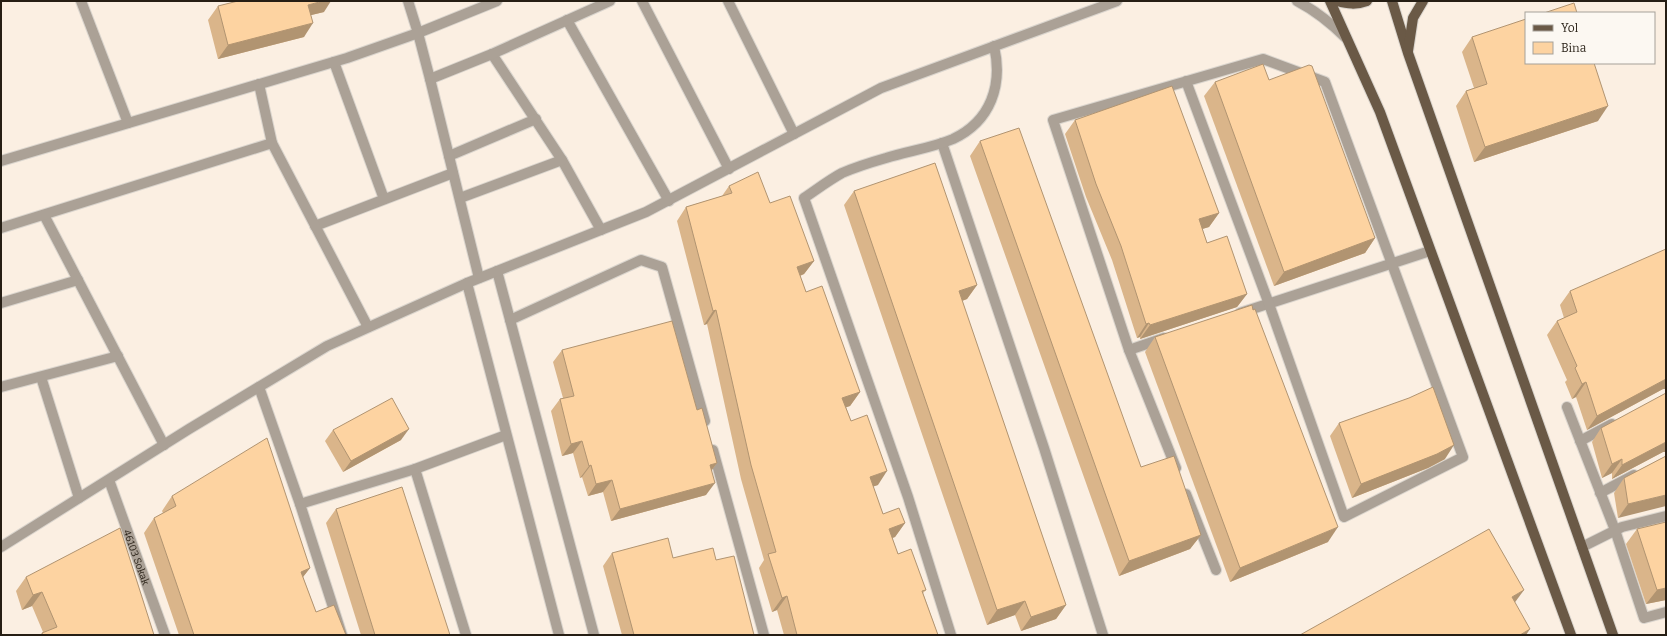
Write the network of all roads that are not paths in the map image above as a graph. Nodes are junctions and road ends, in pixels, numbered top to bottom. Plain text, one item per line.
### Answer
1 (81, 1) edge
2 (408, 1) edge
3 (497, 1) edge
4 (610, 1) edge
5 (642, 1) edge
6 (728, 1) edge
7 (1116, 1) edge
8 (1297, 1) edge
9 (1330, 1) edge
10 (1337, 1) edge
11 (1367, 1) edge
12 (1392, 1) edge
13 (1422, 1) edge
14 (568, 20) junction
15 (418, 33) junction
16 (1347, 39) junction
17 (994, 46) junction
18 (1408, 53) junction
19 (492, 54) junction
20 (334, 62) junction
21 (430, 79) junction
22 (1186, 81) junction
23 (259, 84) junction
24 (536, 119) junction
25 (128, 123) junction
26 (794, 134) junction
27 (272, 143) junction
28 (942, 143) junction
29 (449, 156) junction
30 (562, 160) junction
31 (1, 161) edge
32 (729, 169) junction
33 (454, 173) junction
34 (460, 198) junction
35 (384, 200) junction
36 (669, 200) junction
37 (44, 215) junction
38 (315, 226) junction
39 (1, 228) edge
40 (601, 230) junction
41 (1430, 251) junction
42 (1393, 263) junction
43 (497, 271) junction
44 (479, 278) junction
45 (78, 280) junction
46 (467, 284) junction
47 (1, 303) edge
48 (1269, 304) junction
49 (1232, 316) edge
50 (510, 320) junction
51 (368, 327) junction
52 (1173, 335) edge
53 (1129, 350) junction
54 (118, 356) junction
55 (41, 376) junction
56 (1, 387) edge
57 (259, 387) junction
58 (1567, 407) dead end
59 (1620, 419) edge
60 (707, 428) edge
61 (506, 435) junction
62 (1580, 440) junction
63 (711, 443) edge
64 (164, 445) junction
65 (415, 469) junction
66 (1640, 472) edge
67 (109, 480) junction
68 (1600, 493) junction
69 (79, 498) junction
70 (300, 504) junction
71 (1666, 516) edge
72 (1615, 530) junction
73 (1, 547) edge
74 (1582, 547) junction
75 (1216, 570) dead end
76 (1666, 612) edge
77 (165, 635) edge
78 (342, 635) edge
79 (466, 635) edge
80 (559, 635) edge
81 (594, 635) edge
82 (764, 635) edge
83 (951, 635) edge
84 (1103, 635) edge
85 (1572, 635) edge
86 (1613, 635) edge

1 - 25 street
2 - 15 street
3 - 15 street
4 - 14 street
5 - 32 street
6 - 26 street
7 - 17 street
8 - 16 street
9 - 16 main road
10 - 11 main road
12 - 18 main road
13 - 18 main road
14 - 19 street
14 - 36 street
15 - 20 street
15 - 21 street
16 - 41 main road
17 - 26 street
17 - 28 street
18 - 74 main road
19 - 21 street
19 - 24 street
20 - 23 street
20 - 35 street
21 - 29 street
22 - 42 street
22 - 48 street
22 - 53 street
23 - 25 street
23 - 27 street
24 - 29 street
24 - 30 street
25 - 31 street
26 - 32 street
27 - 37 street
27 - 38 street
28 - 83 street
28 - 84 street
29 - 33 street
30 - 34 street
30 - 40 street
32 - 36 street
33 - 34 street
33 - 35 street
34 - 44 street
35 - 38 street
36 - 40 street
37 - 39 street
37 - 45 street
38 - 51 street
40 - 43 street
41 - 42 street
41 - 85 main road
42 - 48 street
42 - 48 street
43 - 44 street
43 - 50 street
44 - 46 street
45 - 47 street
45 - 54 street
46 - 51 street
46 - 61 street
48 - 49 street
50 - 60 street
50 - 81 street
51 - 57 street
52 - 53 street
53 - 75 street
54 - 55 street
54 - 64 street
55 - 56 street
55 - 69 street
57 - 64 street
57 - 70 street
58 - 62 street
59 - 62 street
61 - 65 street
61 - 80 street
62 - 68 street
63 - 82 street
64 - 67 street
65 - 70 street
65 - 79 street
66 - 68 street
67 - 69 street
67 - 77 street, 46103 Sokak
68 - 72 street
69 - 73 street
70 - 78 street
71 - 72 street
72 - 74 street
72 - 76 street
74 - 86 main road

